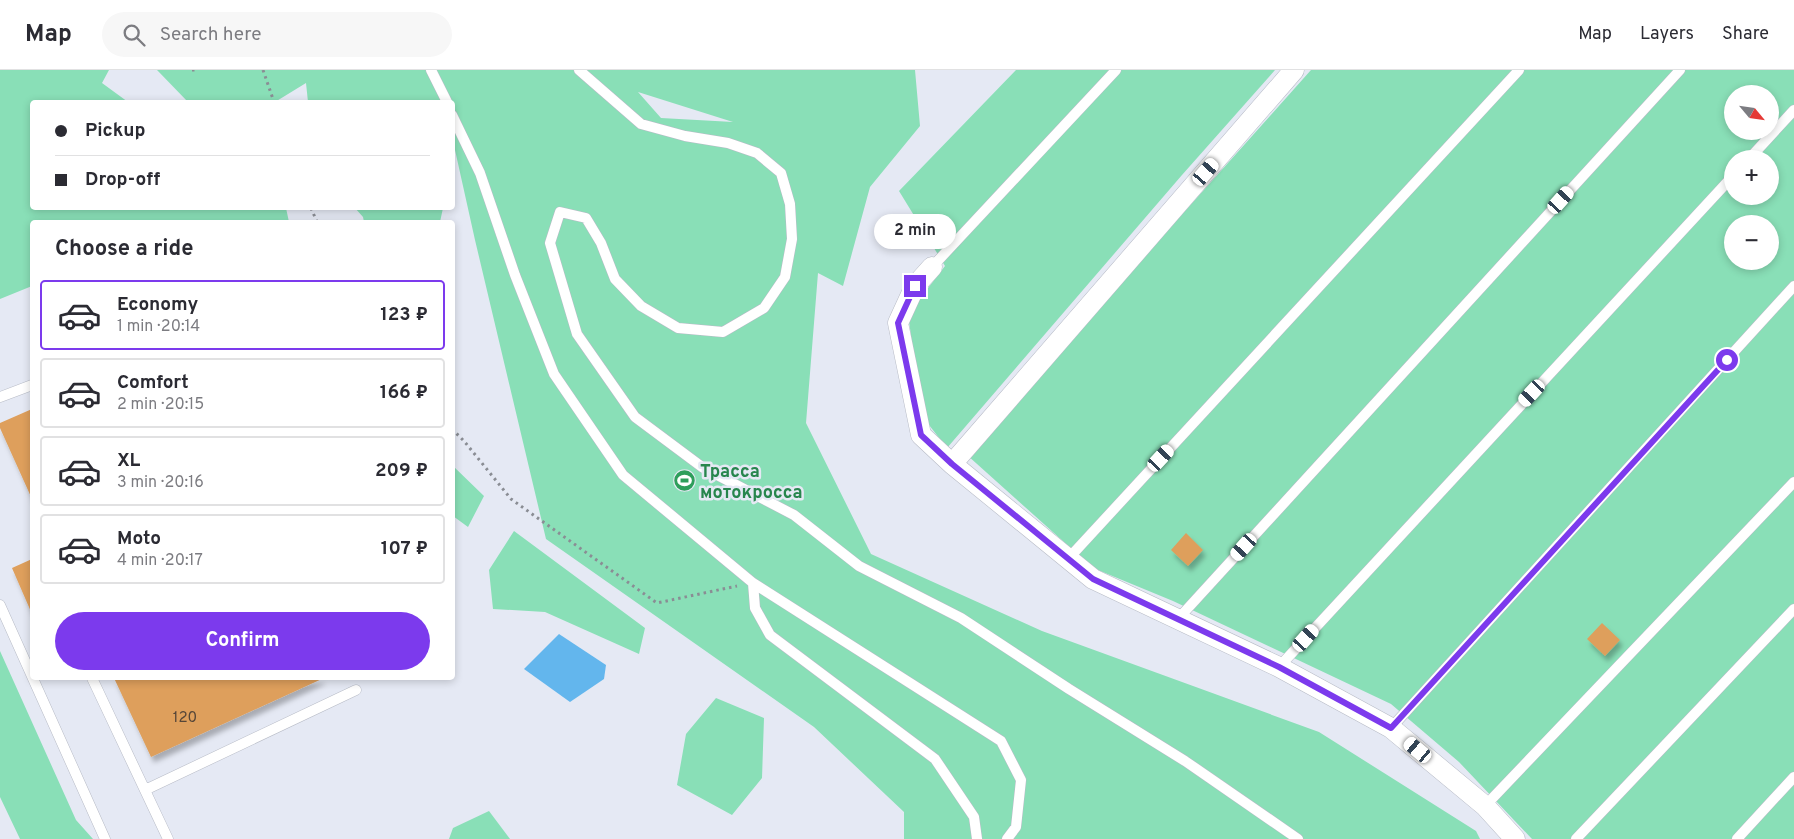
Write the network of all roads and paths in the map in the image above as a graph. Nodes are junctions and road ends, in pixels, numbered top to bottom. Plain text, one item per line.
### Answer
1 (263, 70) edge
2 (431, 70) edge
3 (579, 70) edge
4 (1116, 70) edge
5 (1294, 70) edge
6 (1519, 70) edge
7 (1680, 70) edge
8 (273, 100) edge
9 (446, 100) edge
10 (1794, 110) edge
11 (455, 121) edge
12 (1757, 150) edge
13 (1724, 186) edge
14 (932, 266) joint
15 (1794, 286) edge
16 (30, 386) edge
17 (0, 397) edge
18 (455, 432) edge
19 (952, 464) junction
20 (1794, 482) edge
21 (1068, 559) junction
22 (754, 583) junction
23 (0, 604) edge
24 (1794, 609) edge
25 (1178, 619) junction
26 (1279, 667) junction
27 (30, 672) edge
28 (34, 680) edge
29 (93, 680) edge
30 (356, 690) dead end
31 (1391, 728) junction
32 (1794, 777) edge
33 (145, 790) junction
34 (1485, 806) junction
35 (104, 839) edge
36 (168, 839) edge
37 (977, 839) edge
38 (1007, 839) edge
39 (1298, 839) edge
40 (1515, 839) edge
41 (1576, 839) edge
42 (1737, 839) edge

1 - 8 path
2 - 9 lane
3 - 39 lane
4 - 14 lane
5 - 19 street
6 - 21 lane
7 - 25 lane
10 - 12 lane
11 - 22 lane
13 - 26 lane
14 - 19 street
15 - 31 lane
16 - 17 lane
18 - 22 path
19 - 21 street
20 - 34 lane
21 - 25 street
22 - 37 lane
22 - 38 lane
23 - 27 lane
24 - 41 lane
25 - 26 street
26 - 31 street
28 - 35 lane
29 - 33 lane
30 - 33 lane
31 - 34 street
32 - 42 lane
33 - 36 lane
34 - 40 street

